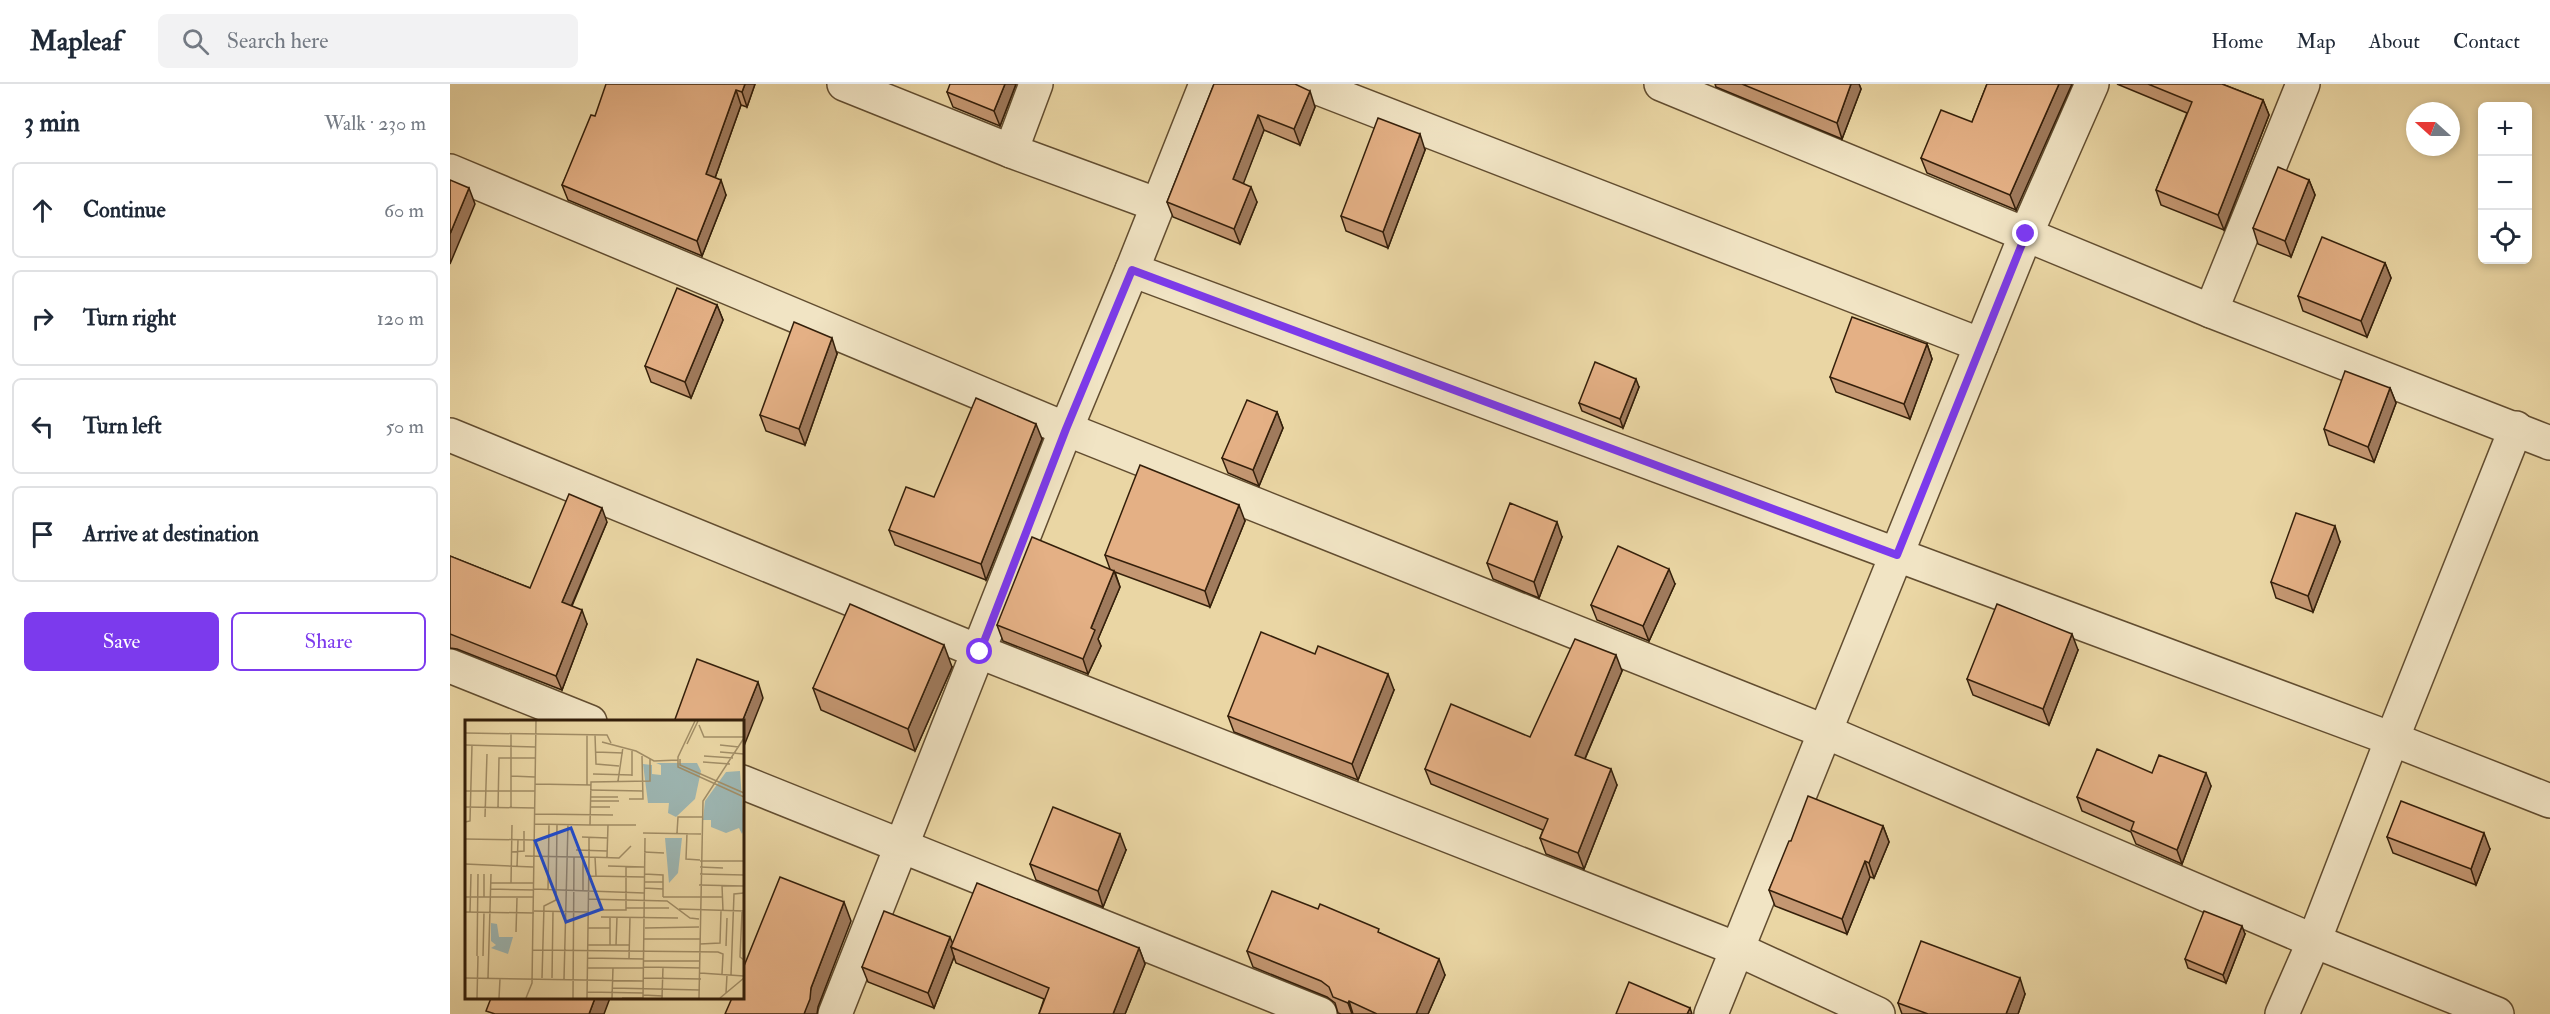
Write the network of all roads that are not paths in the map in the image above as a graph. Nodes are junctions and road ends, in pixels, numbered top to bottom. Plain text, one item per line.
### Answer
1 (844, 84) edge
2 (1036, 84) edge
3 (1206, 84) edge
4 (1308, 84) edge
5 (1661, 84) edge
6 (2092, 84) edge
7 (2303, 84) edge
8 (1705, 92) edge
9 (1011, 151) junction
10 (450, 171) edge
11 (1158, 204) junction
12 (2026, 234) junction
13 (1132, 270) junction
14 (2211, 310) junction
15 (1981, 345) junction
16 (2516, 428) junction
17 (1066, 429) junction
18 (450, 435) edge
19 (2550, 442) edge
20 (1897, 555) junction
21 (980, 652) junction
22 (450, 666) edge
23 (585, 720) edge
24 (1826, 732) junction
25 (2392, 739) junction
26 (744, 783) edge
27 (2550, 801) edge
28 (902, 846) junction
29 (2314, 941) junction
30 (1737, 949) junction
31 (835, 1014) edge
32 (1320, 1014) edge
33 (1711, 1014) edge
34 (1878, 1014) edge
35 (2282, 1014) edge
36 (2497, 1014) edge

1 - 9 street
2 - 9 street
3 - 11 street
4 - 15 street
5 - 8 street
6 - 12 street
7 - 14 street
8 - 12 street
9 - 11 street
10 - 17 street
11 - 13 street
12 - 14 street
12 - 15 street
13 - 17 street
13 - 20 street
14 - 16 street
15 - 20 street
16 - 19 street
16 - 25 street
17 - 21 street
17 - 24 street
18 - 21 street
20 - 24 street
20 - 25 street
21 - 28 street
21 - 30 street
22 - 23 street
24 - 29 street
24 - 30 street
25 - 27 street
25 - 29 street
26 - 28 street
28 - 31 street
28 - 32 street
29 - 35 street
29 - 36 street
30 - 33 street
30 - 34 street

